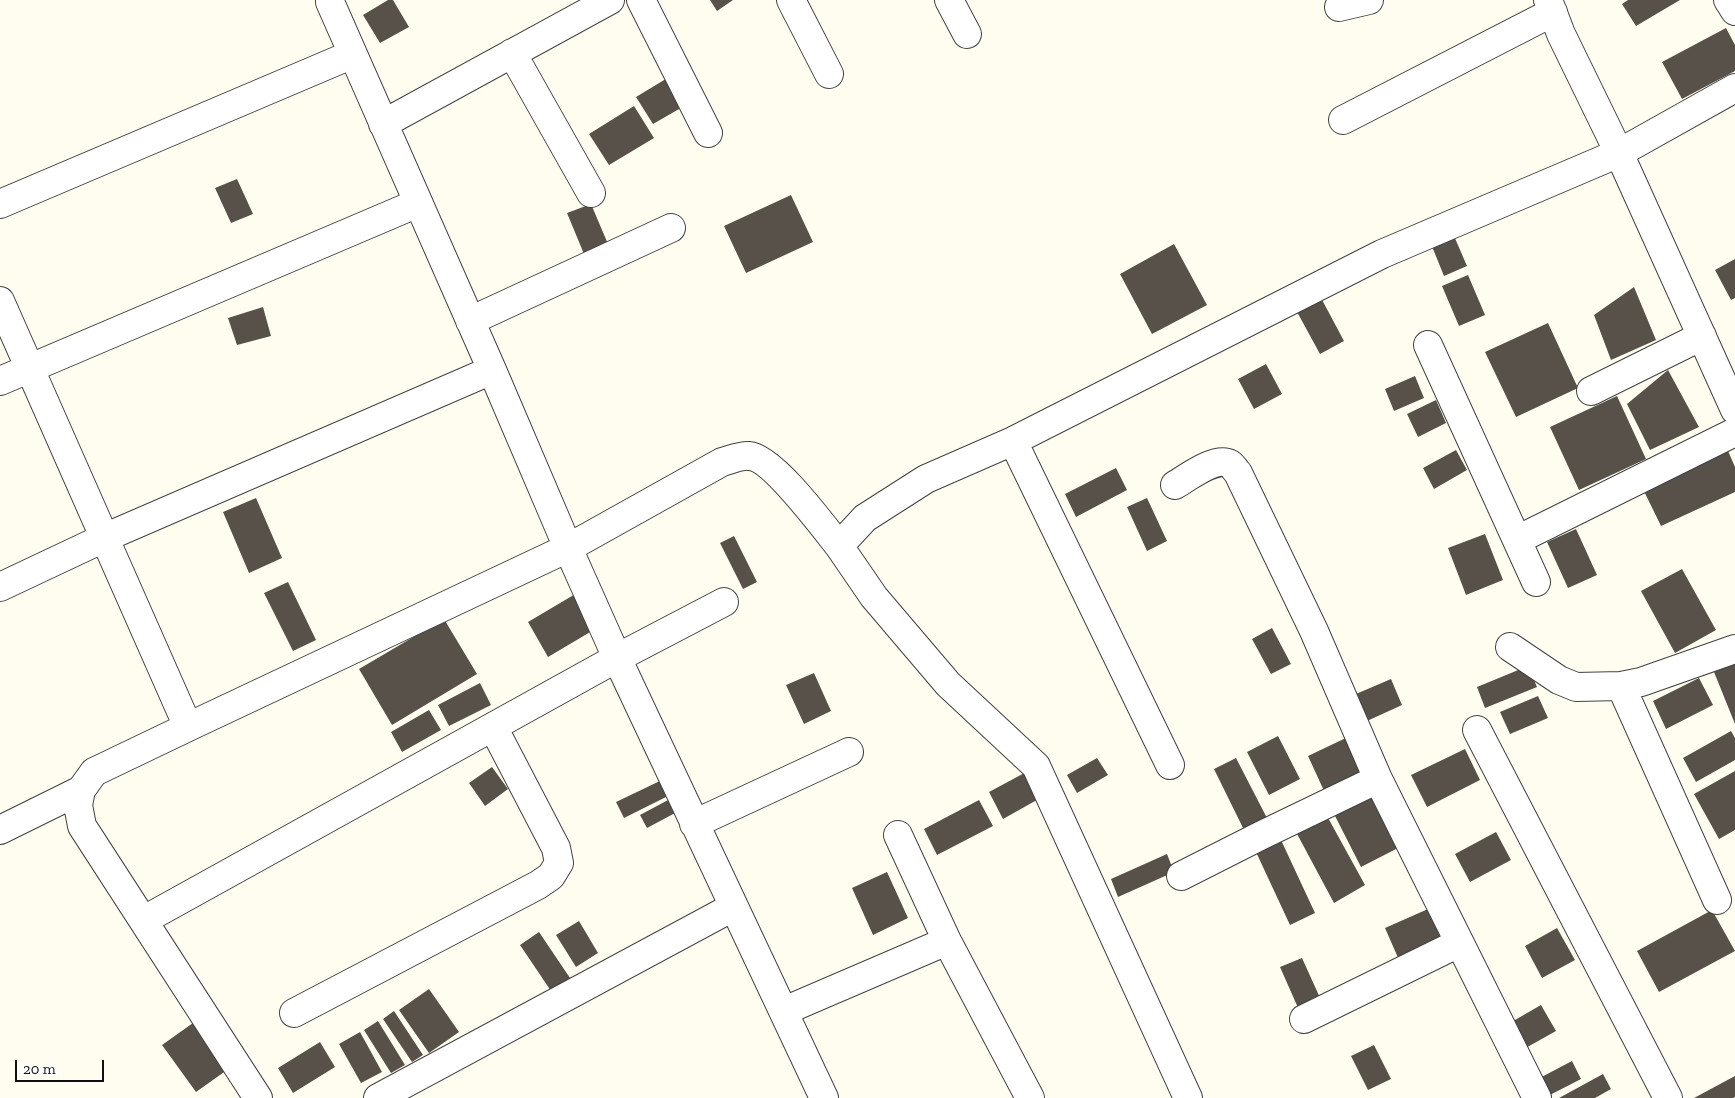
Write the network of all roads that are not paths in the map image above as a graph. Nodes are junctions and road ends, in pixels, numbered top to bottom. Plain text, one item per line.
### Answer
1 (610, 0) edge
2 (641, 0) edge
3 (791, 0) edge
4 (949, 0) edge
5 (1369, 0) edge
6 (1728, 0) edge
7 (331, 1) edge
8 (1550, 6) edge
9 (1339, 7) dead end
10 (1735, 12) edge
11 (966, 34) dead end
12 (512, 53) junction
13 (353, 54) junction
14 (829, 74) dead end
15 (1735, 88) edge
16 (1343, 120) dead end
17 (383, 124) junction
18 (708, 133) dead end
19 (1619, 153) junction
20 (591, 193) dead end
21 (418, 203) junction
22 (0, 204) edge
23 (671, 228) dead end
24 (0, 301) edge
25 (470, 321) junction
26 (1702, 336) junction
27 (1428, 346) dead end
28 (30, 368) junction
29 (492, 370) junction
30 (0, 381) edge
31 (1591, 391) dead end
32 (1735, 410) edge
33 (1735, 432) edge
34 (1013, 441) junction
35 (1174, 485) dead end
36 (104, 538) junction
37 (1517, 540) junction
38 (839, 546) junction
39 (568, 548) junction
40 (1536, 582) dead end
41 (0, 587) edge
42 (724, 602) dead end
43 (1510, 647) dead end
44 (1735, 649) edge
45 (617, 658) junction
46 (1621, 686) junction
47 (188, 727) junction
48 (492, 727) junction
49 (1477, 730) dead end
50 (848, 752) dead end
51 (1170, 765) dead end
52 (1378, 779) junction
53 (81, 790) junction
54 (694, 824) junction
55 (0, 830) edge
56 (898, 835) dead end
57 (1181, 876) dead end
58 (1717, 900) dead end
59 (733, 907) junction
60 (144, 920) junction
61 (947, 940) junction
62 (1459, 943) junction
63 (784, 1011) junction
64 (294, 1014) dead end
65 (1304, 1019) dead end
66 (258, 1098) edge
67 (378, 1098) edge
68 (824, 1098) edge
69 (1030, 1098) edge
70 (1188, 1098) edge
71 (1537, 1098) edge
72 (1668, 1098) edge

1 - 12 street
2 - 18 street
3 - 14 street
4 - 11 street
5 - 9 street
6 - 10 street
7 - 13 street
8 - 16 street
8 - 19 street
12 - 17 street
12 - 20 street
13 - 17 street
13 - 22 street
15 - 19 street
17 - 21 street
19 - 26 street
19 - 34 street
21 - 25 street
21 - 28 street
23 - 25 street
24 - 28 street
25 - 29 street
26 - 31 street
26 - 32 street
27 - 37 street
28 - 30 street
28 - 36 street
29 - 36 street
29 - 39 street
33 - 37 street
34 - 38 street
34 - 51 street
35 - 52 street
36 - 41 street
36 - 47 street
37 - 40 street
38 - 39 street
38 - 70 street
39 - 45 street
39 - 47 street
42 - 45 street
43 - 46 street
44 - 46 street
45 - 48 street
45 - 54 street
46 - 58 street
47 - 53 street
48 - 60 street
48 - 64 street
49 - 72 street
50 - 54 street
52 - 57 street
52 - 62 street
53 - 55 street
53 - 60 street
54 - 59 street
56 - 61 street
59 - 63 street
59 - 67 street
60 - 66 street
61 - 63 street
61 - 69 street
62 - 65 street
62 - 71 street
63 - 68 street

